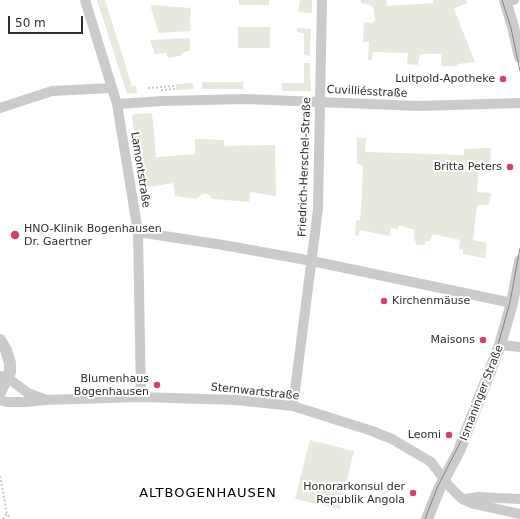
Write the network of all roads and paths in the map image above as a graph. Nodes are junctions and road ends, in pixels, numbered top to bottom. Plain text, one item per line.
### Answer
1 (85, 0) edge
2 (322, 0) edge
3 (508, 1) edge
4 (520, 57) edge
5 (112, 88) junction
6 (148, 93) dead end
7 (163, 101) junction
8 (320, 101) junction
9 (520, 103) edge
10 (117, 104) junction
11 (0, 108) edge
12 (138, 232) junction
13 (312, 261) junction
14 (520, 261) edge
15 (512, 303) junction
16 (0, 340) edge
17 (500, 346) junction
18 (520, 347) edge
19 (4, 377) edge
20 (0, 392) edge
21 (141, 397) junction
22 (0, 400) edge
23 (44, 400) junction
24 (293, 406) junction
25 (0, 476) edge
26 (445, 479) junction
27 (462, 499) junction
28 (520, 499) edge
29 (7, 513) junction
30 (520, 514) edge
31 (3, 519) edge
32 (10, 519) edge
33 (427, 519) edge

1 - 5 street, Lamontstraße
2 - 8 street, Friedrich-Herschel-Straße
3 - 4 street
5 - 10 street, Lamontstraße
5 - 11 street
6 - 7 path
7 - 8 street, Cuvilliésstraße
7 - 10 street, Cuvilliésstraße
8 - 9 street, Cuvilliésstraße
8 - 13 street, Friedrich-Herschel-Straße
10 - 12 street, Lamontstraße
12 - 13 street
12 - 21 street, Lamontstraße
13 - 15 street
13 - 24 street, Friedrich-Herschel-Straße
14 - 15 street, Ismaninger Straße
15 - 17 street, Ismaninger Straße
16 - 19 street
17 - 18 street
17 - 26 street, Ismaninger Straße
19 - 20 street
19 - 23 street, Sternwartstraße
21 - 23 street, Sternwartstraße
21 - 24 street, Sternwartstraße
22 - 23 street, Sternwartstraße
24 - 26 street, Sternwartstraße
25 - 29 path
26 - 27 street, Sternwartstraße
26 - 33 street, Ismaninger Straße
27 - 28 street
27 - 30 street
29 - 31 path
29 - 32 path

